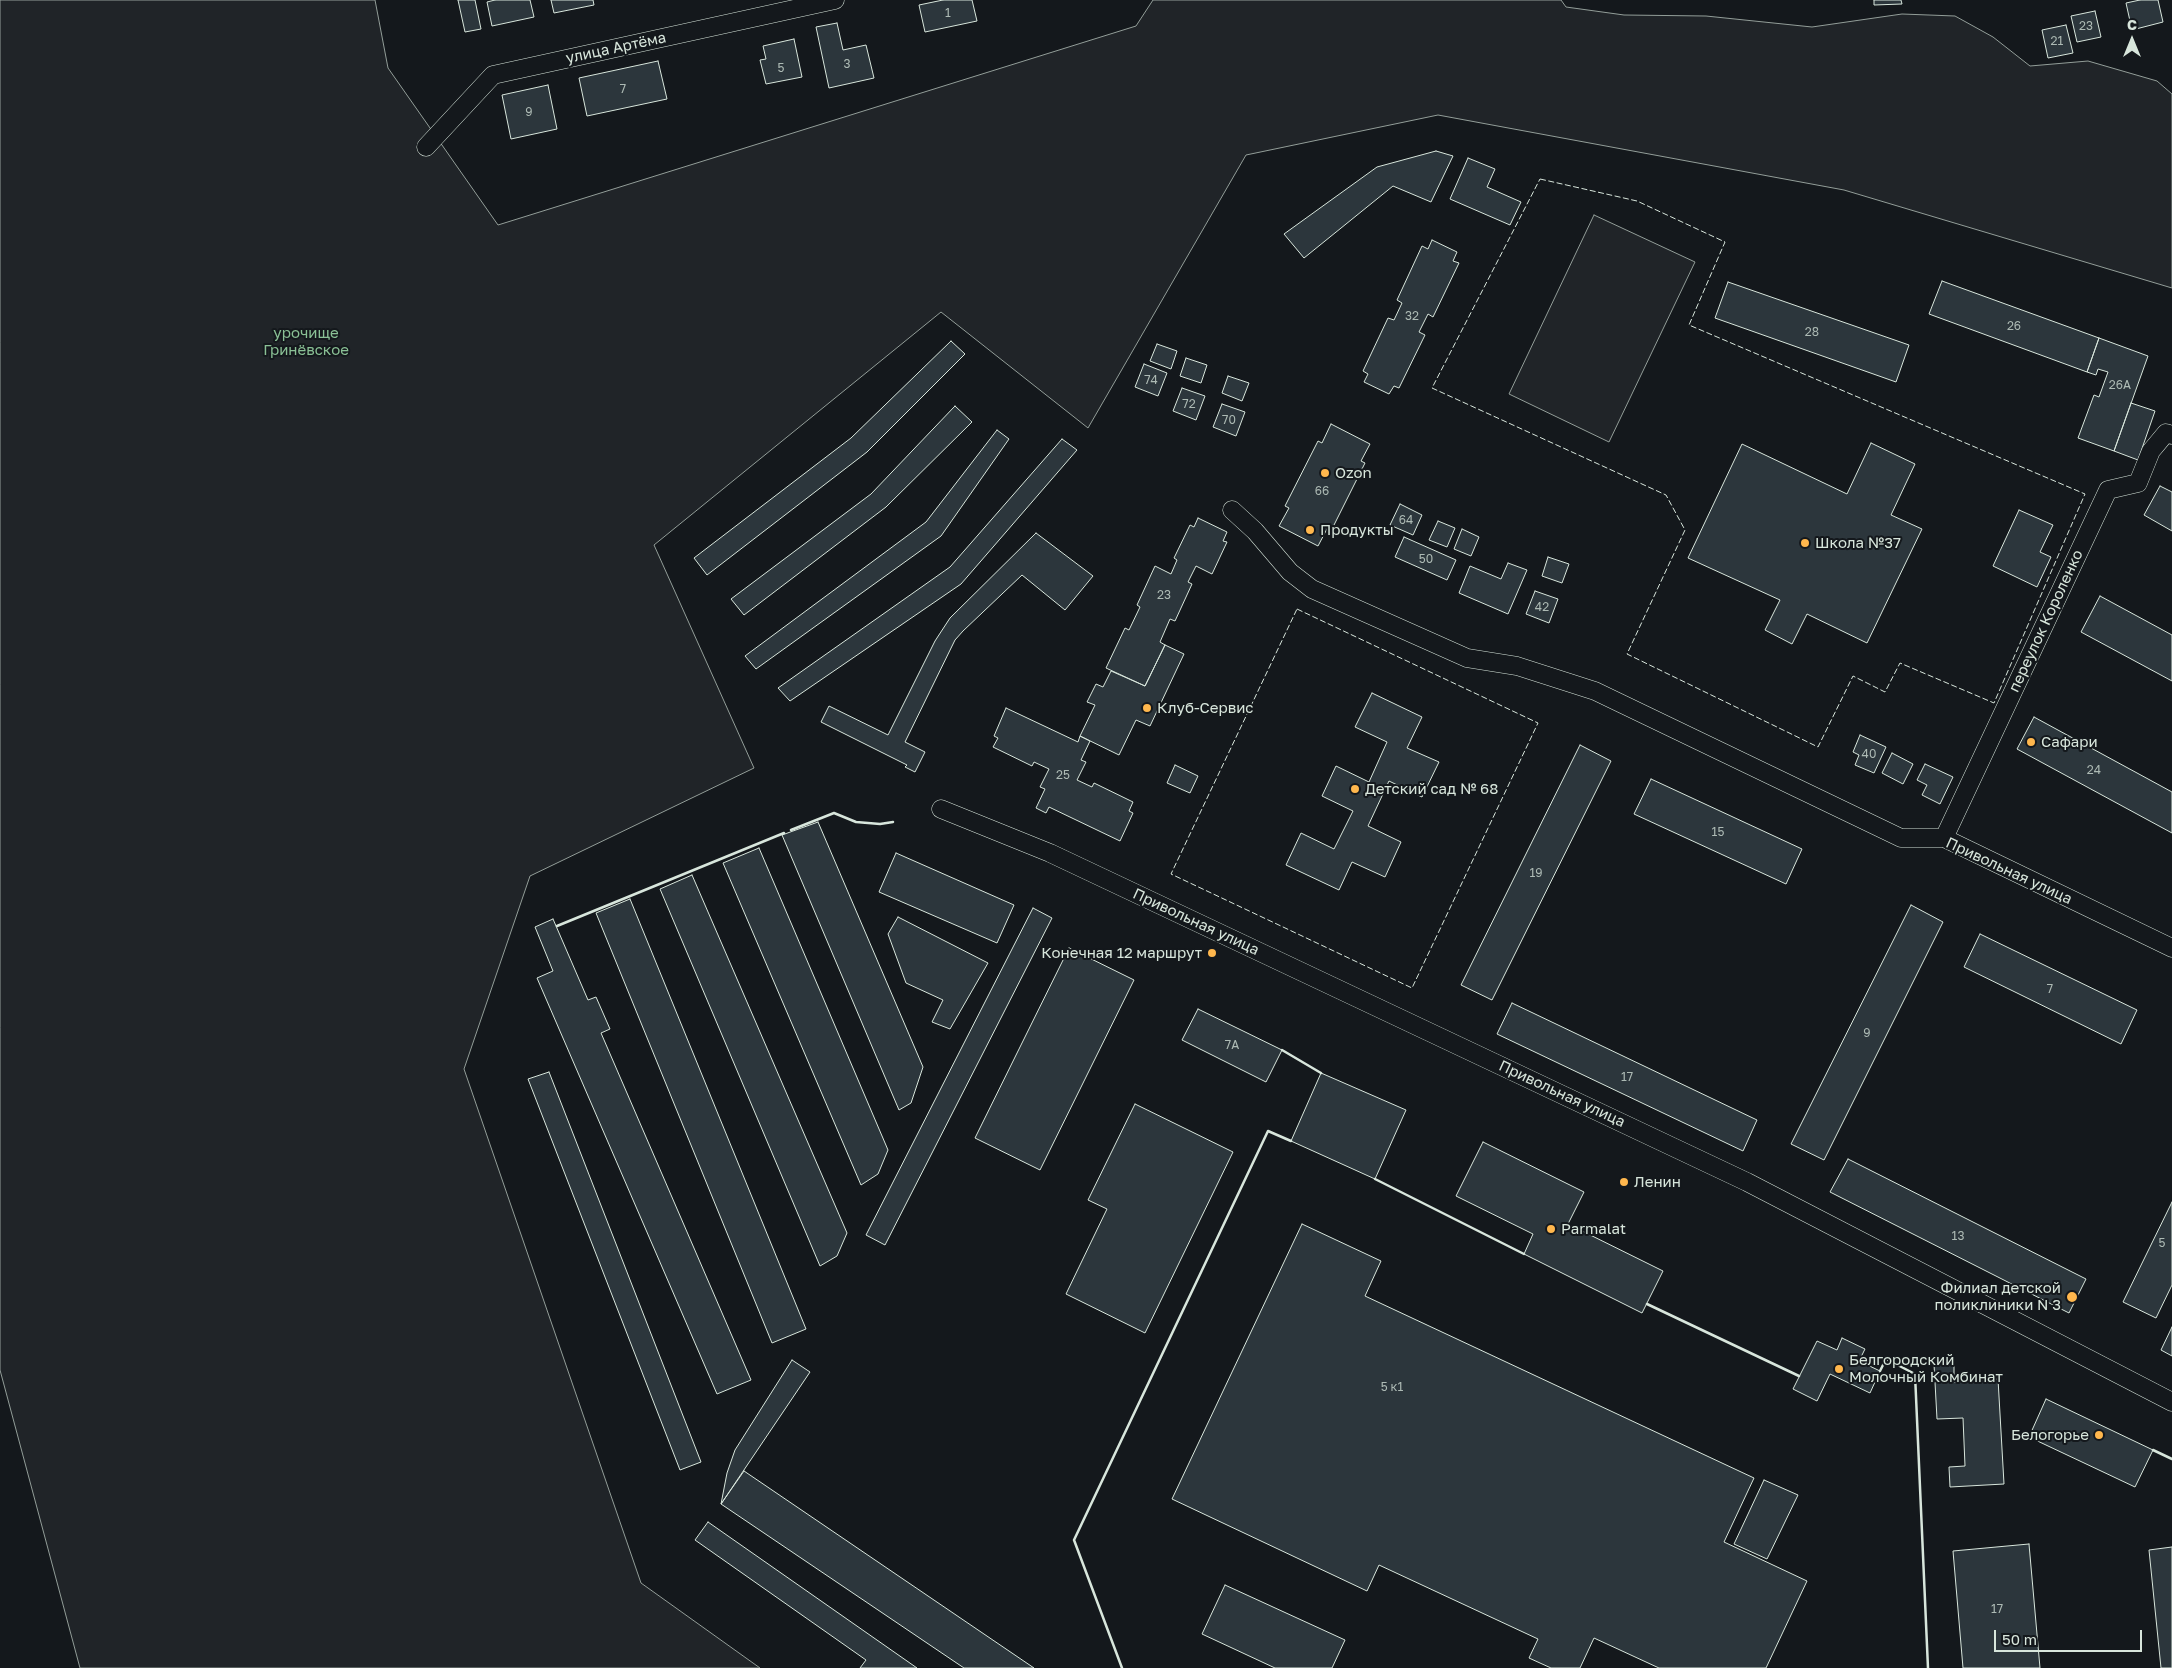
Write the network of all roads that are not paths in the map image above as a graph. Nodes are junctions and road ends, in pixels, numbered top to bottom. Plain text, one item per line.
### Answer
1 (834, 0) edge
2 (426, 147) dead end
3 (2172, 434) edge
4 (1232, 510) dead end
5 (942, 809) dead end
6 (1944, 838) junction
7 (2172, 948) edge
8 (2172, 1402) edge

1 - 2 street, улица Артёма
3 - 6 street, переулок Короленко
4 - 6 street, Привольная улица
5 - 8 street, Привольная улица
6 - 7 street, Привольная улица

